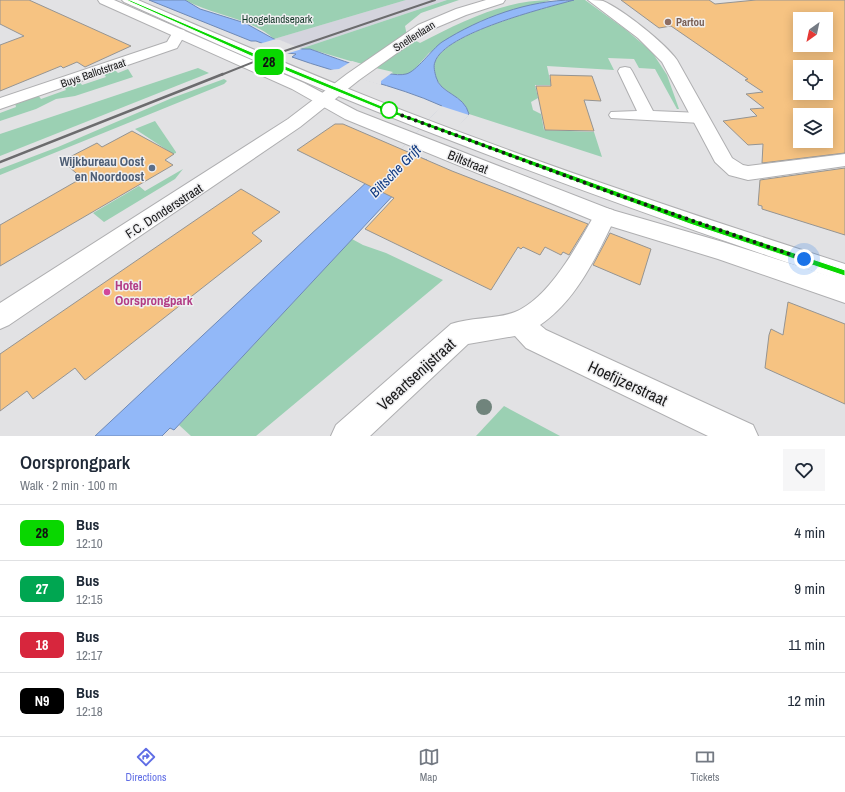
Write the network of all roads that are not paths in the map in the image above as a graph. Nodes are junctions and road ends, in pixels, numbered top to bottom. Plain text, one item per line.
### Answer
1 (104, 0) edge
2 (128, 0) edge
3 (499, 0) edge
4 (594, 0) edge
5 (179, 33) junction
6 (625, 70) dead end
7 (331, 96) junction
8 (0, 104) edge
9 (617, 115) dead end
10 (647, 116) junction
11 (701, 118) junction
12 (845, 160) edge
13 (605, 216) junction
14 (845, 273) edge
15 (845, 292) edge
16 (0, 317) edge
17 (520, 323) junction
18 (348, 436) edge
19 (742, 436) edge

1 - 5 street, Biltstraat
2 - 7 lane, Biltstraat
3 - 7 street, Snellenlaan
4 - 11 street
5 - 7 street, Biltstraat
5 - 8 street, Buys Ballotstraat
6 - 10 lane
7 - 13 street, Biltstraat
7 - 14 lane, Biltstraat
7 - 16 street, F.C. Dondersstraat
9 - 10 lane
10 - 11 lane
11 - 12 street
13 - 15 street, Biltstraat
13 - 17 street, Veeartsenijstraat
17 - 18 street, Veeartsenijstraat
17 - 19 street, Hoefijzerstraat

